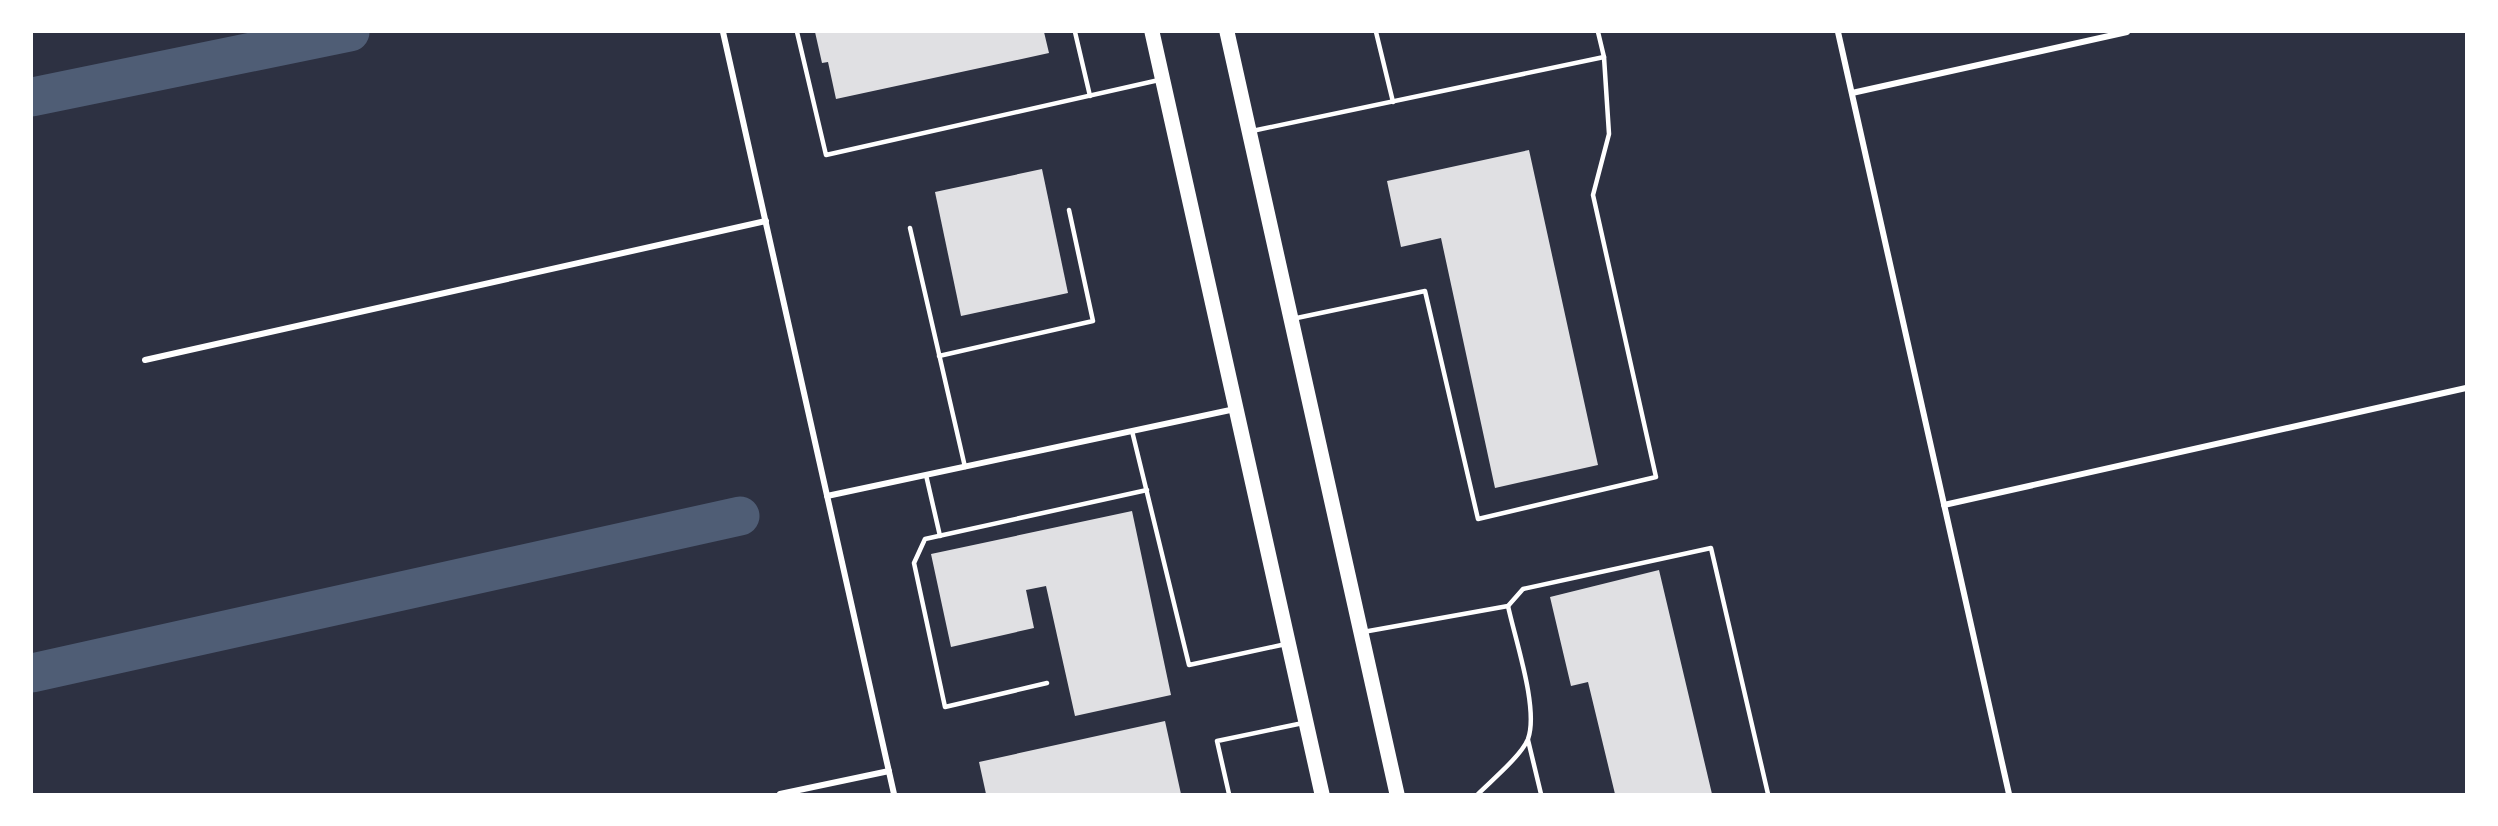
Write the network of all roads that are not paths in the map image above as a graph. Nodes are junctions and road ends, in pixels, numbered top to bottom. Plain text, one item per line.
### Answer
1 (723, 32) edge
2 (797, 32) edge
3 (1075, 32) edge
4 (1152, 32) edge
5 (1227, 32) edge
6 (1376, 32) edge
7 (1598, 32) edge
8 (1838, 32) edge
9 (2127, 32) edge
10 (1604, 57) junction
11 (1162, 80) junction
12 (1852, 93) junction
13 (1090, 96) junction
14 (1393, 102) junction
15 (1249, 132) junction
16 (1069, 210) dead end
17 (766, 221) junction
18 (910, 228) dead end
19 (1291, 320) junction
20 (939, 356) junction
21 (145, 360) dead end
22 (2466, 388) edge
23 (1236, 409) junction
24 (1132, 431) junction
25 (965, 467) junction
26 (926, 475) junction
27 (1147, 490) junction
28 (827, 496) junction
29 (1944, 505) junction
30 (940, 536) junction
31 (1508, 606) junction
32 (1360, 632) junction
33 (1288, 644) junction
34 (1047, 683) dead end
35 (1306, 722) junction
36 (1528, 740) junction
37 (888, 771) junction
38 (780, 795) edge
39 (894, 795) edge
40 (1229, 795) edge
41 (1322, 795) edge
42 (1397, 795) edge
43 (1479, 795) edge
44 (1541, 795) edge
45 (1768, 795) edge
46 (2009, 795) edge

1 - 17 street
2 - 13 lane
3 - 13 lane
4 - 11 main road
5 - 15 main road
6 - 14 lane
7 - 10 lane
8 - 12 street
9 - 12 street
10 - 14 lane
10 - 19 lane
11 - 13 lane
11 - 23 main road
12 - 29 street
14 - 15 lane
15 - 19 main road
16 - 20 lane
17 - 21 street
17 - 28 street
18 - 20 lane
19 - 32 main road
20 - 25 lane
22 - 29 street
23 - 24 street
23 - 33 main road
24 - 25 street
24 - 27 lane
25 - 26 street
26 - 28 street
26 - 30 lane
27 - 30 lane
27 - 33 lane
28 - 37 street
29 - 46 street
30 - 34 lane
31 - 32 lane
31 - 36 lane
31 - 45 lane
32 - 42 main road
33 - 35 main road
35 - 40 lane
35 - 41 main road
36 - 43 lane
36 - 44 lane
37 - 38 street
37 - 39 street

